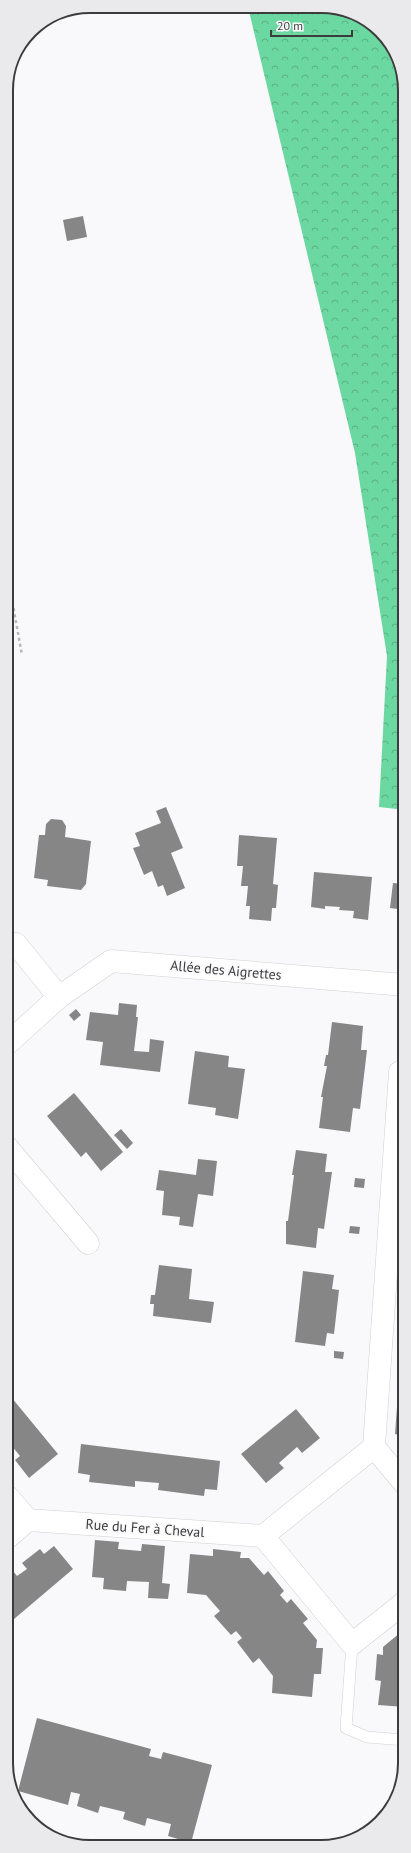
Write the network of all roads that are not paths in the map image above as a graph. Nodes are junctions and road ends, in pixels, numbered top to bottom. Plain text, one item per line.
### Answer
1 (13, 943) edge
2 (398, 984) edge
3 (59, 997) junction
4 (13, 1039) edge
5 (13, 1154) edge
6 (398, 1167) edge
7 (397, 1215) edge
8 (88, 1243) dead end
9 (374, 1447) junction
10 (398, 1476) edge
11 (13, 1503) edge
12 (28, 1520) junction
13 (13, 1533) edge
14 (263, 1536) junction
15 (398, 1608) edge
16 (352, 1644) junction
17 (398, 1739) edge

1 - 3 street
2 - 3 street, Allée des Aigrettes
3 - 4 street, Allée des Aigrettes
5 - 8 street
6 - 7 street
7 - 9 street
9 - 10 street
9 - 14 street
11 - 12 street
12 - 13 street
12 - 14 street, Rue du Fer à Cheval
14 - 16 street
15 - 16 street
16 - 17 lane

